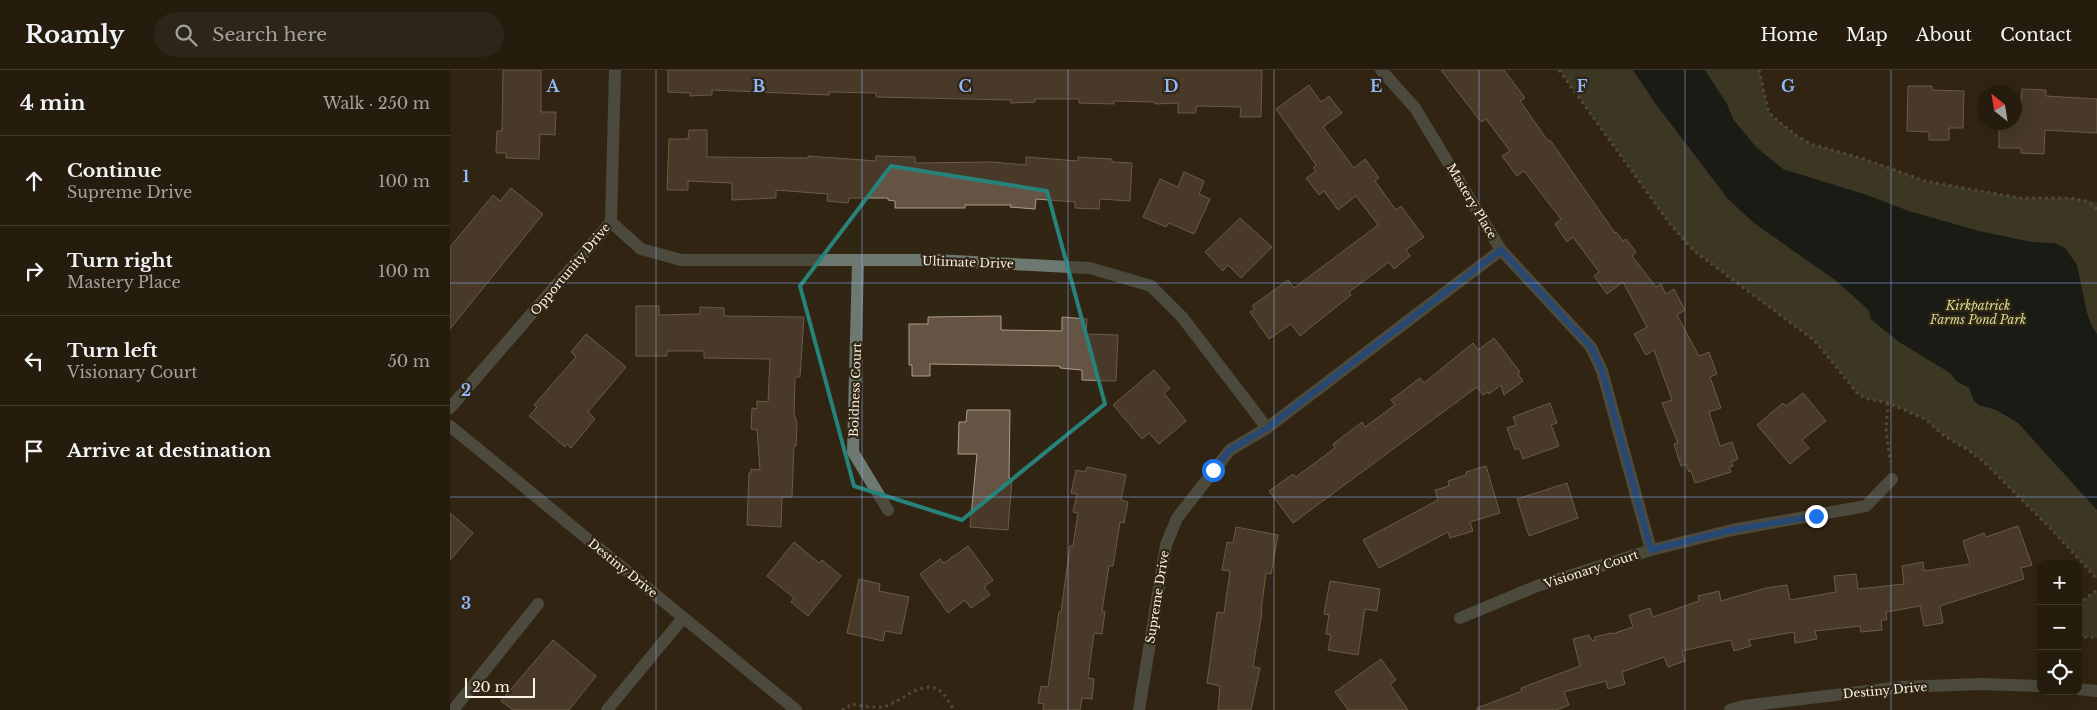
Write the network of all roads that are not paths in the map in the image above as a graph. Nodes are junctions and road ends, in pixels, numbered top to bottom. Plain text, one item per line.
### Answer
1 (615, 70) edge
2 (1381, 70) edge
3 (611, 222) junction
4 (1501, 250) junction
5 (858, 261) junction
6 (450, 408) edge
7 (450, 426) edge
8 (1267, 428) junction
9 (1892, 479) road end
10 (888, 510) dead end
11 (1651, 550) junction
12 (538, 604) dead end
13 (683, 618) junction
14 (1460, 618) dead end
15 (2037, 686) edge
16 (2082, 689) edge
17 (2097, 691) edge
18 (453, 710) edge
19 (607, 710) edge
20 (796, 710) edge
21 (1139, 710) edge
22 (1730, 710) edge

1 - 3 street, Opportunity Drive
2 - 4 street, Mastery Place
3 - 5 street, Ultimate Drive
3 - 6 street, Opportunity Drive
4 - 8 street, Supreme Drive
4 - 11 street, Mastery Place
5 - 8 street, Ultimate Drive
5 - 10 street, Boldness Court
7 - 13 street, Destiny Drive
8 - 21 street, Supreme Drive
9 - 11 street, Visionary Court
11 - 14 street, Visionary Court
12 - 18 street
13 - 19 street
13 - 20 street, Destiny Drive
15 - 22 street, Destiny Drive
16 - 17 street

